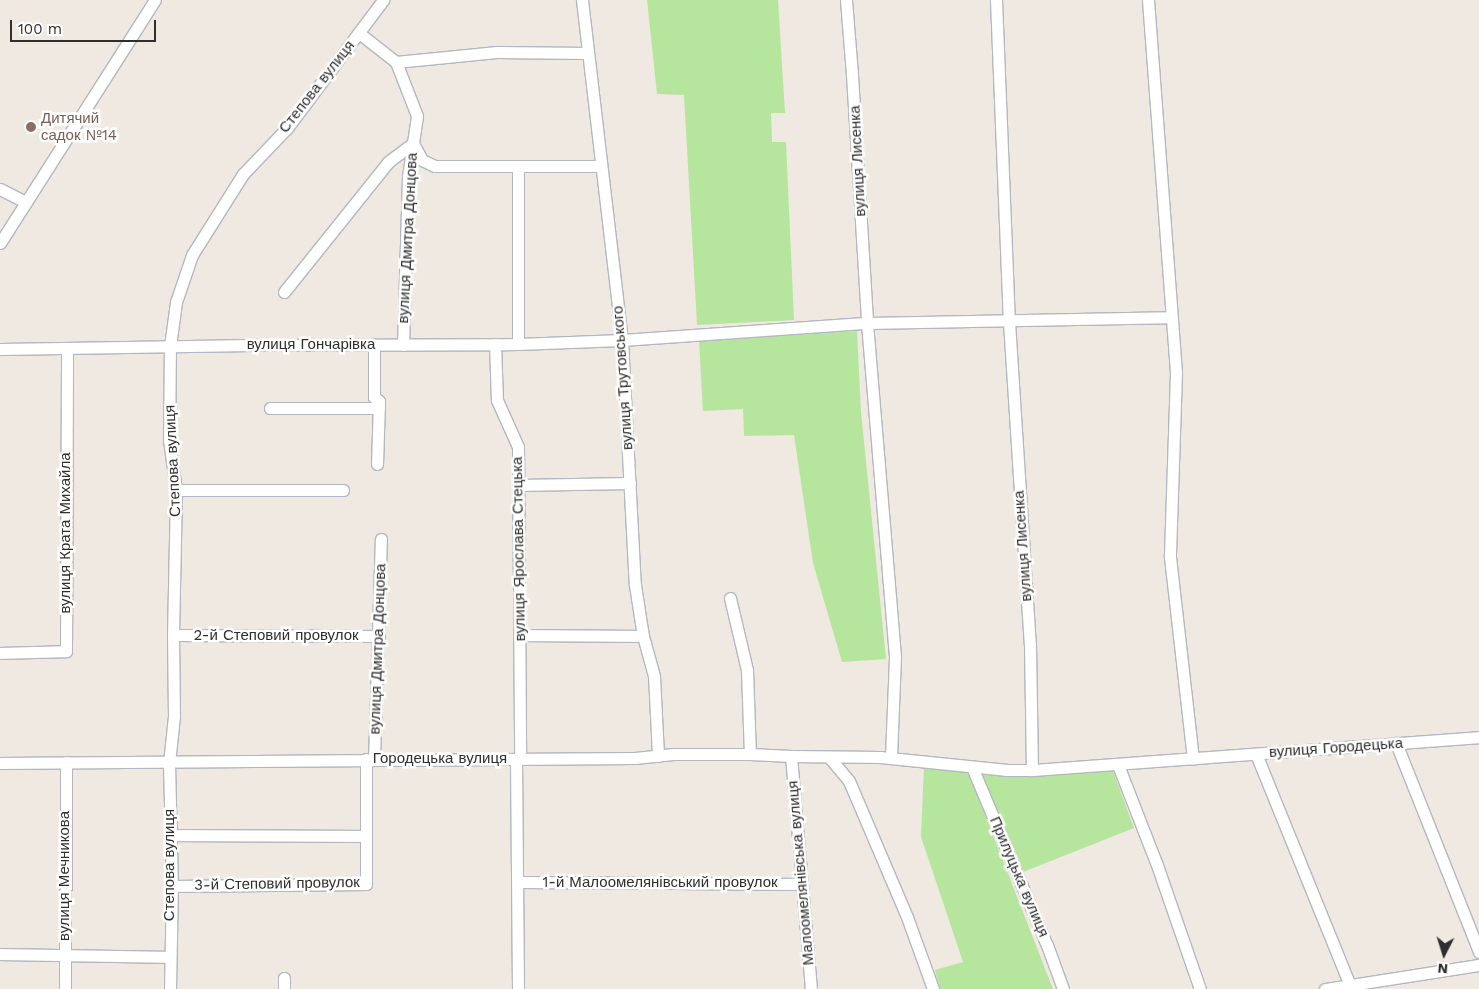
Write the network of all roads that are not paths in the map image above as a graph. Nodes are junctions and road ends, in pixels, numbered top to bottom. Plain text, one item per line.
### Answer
1 (155, 0) edge
2 (383, 0) edge
3 (582, 0) edge
4 (846, 0) edge
5 (996, 0) edge
6 (1148, 0) edge
7 (359, 33) junction
8 (587, 53) junction
9 (396, 62) junction
10 (413, 143) junction
11 (601, 166) junction
12 (518, 167) junction
13 (0, 189) edge
14 (26, 202) junction
15 (0, 243) edge
16 (284, 292) dead end
17 (1171, 317) junction
18 (1009, 322) junction
19 (867, 323) junction
20 (622, 340) junction
21 (494, 344) junction
22 (518, 344) junction
23 (374, 345) junction
24 (403, 345) junction
25 (170, 346) junction
26 (67, 348) junction
27 (0, 349) edge
28 (270, 408) dead end
29 (379, 408) junction
30 (377, 464) dead end
31 (630, 484) junction
32 (518, 485) junction
33 (176, 490) junction
34 (342, 490) dead end
35 (382, 539) dead end
36 (730, 598) dead end
37 (173, 635) junction
38 (520, 635) junction
39 (379, 636) junction
40 (642, 636) junction
41 (0, 653) edge
42 (1479, 737) edge
43 (1396, 743) junction
44 (750, 754) junction
45 (1256, 754) junction
46 (658, 756) junction
47 (791, 756) junction
48 (829, 757) junction
49 (886, 757) junction
50 (370, 759) junction
51 (518, 759) junction
52 (1193, 759) junction
53 (66, 762) junction
54 (0, 763) edge
55 (169, 763) junction
56 (1118, 765) junction
57 (972, 766) junction
58 (1032, 770) junction
59 (171, 835) junction
60 (366, 836) junction
61 (519, 882) junction
62 (801, 884) junction
63 (172, 886) junction
64 (1479, 952) edge
65 (0, 954) edge
66 (65, 956) junction
67 (170, 957) junction
68 (1479, 965) edge
69 (1350, 985) junction
70 (65, 989) edge
71 (170, 989) edge
72 (518, 989) edge
73 (811, 989) edge
74 (933, 989) edge
75 (1063, 989) edge
76 (1200, 989) edge
77 (1325, 989) edge

1 - 14 street
2 - 7 street, Степова вулиця
3 - 8 street, вулиця Трутовського
4 - 19 street, вулиця Лисенка
5 - 18 street, вулиця Лисенка
6 - 17 street
7 - 9 street
7 - 25 street, Степова вулиця
8 - 9 street
8 - 11 street, вулиця Трутовського
9 - 10 street, вулиця Дмитра Донцова
10 - 12 street
10 - 16 street
10 - 24 street, вулиця Дмитра Донцова
11 - 12 street
11 - 20 street, вулиця Трутовського
12 - 22 street
13 - 14 street
14 - 15 street
17 - 18 street
17 - 52 street
18 - 19 street
18 - 58 street, вулиця Лисенка
19 - 20 street
19 - 49 street, вулиця Лисенка
20 - 22 street, вулиця Гончарівка
20 - 31 street, вулиця Трутовського
21 - 22 street, вулиця Гончарівка
21 - 24 street, вулиця Гончарівка
21 - 32 street, вулиця Ярослава Стецька
23 - 24 street, вулиця Гончарівка
23 - 25 street, вулиця Гончарівка
23 - 29 street
25 - 26 street, вулиця Гончарівка
25 - 33 street, Степова вулиця
26 - 27 street, вулиця Гончарівка
26 - 41 street, вулиця Крата Михайла
28 - 29 street
29 - 30 street
31 - 32 street
31 - 40 street, вулиця Трутовського
32 - 38 street, вулиця Ярослава Стецька
33 - 34 street
33 - 37 street, Степова вулиця
35 - 39 street, вулиця Дмитра Донцова
36 - 44 street
37 - 39 street, 2-й Степовий провулок
37 - 55 street, Степова вулиця
38 - 40 street
38 - 51 street, вулиця Ярослава Стецька
39 - 50 street, вулиця Дмитра Донцова
40 - 46 street, вулиця Трутовського
42 - 43 street, вулиця Городецька
43 - 45 street, вулиця Городецька
43 - 64 street
44 - 46 street, Городецька вулиця
44 - 47 street, Городецька вулиця
45 - 52 street, вулиця Городецька
45 - 69 street
46 - 51 street, Городецька вулиця
47 - 48 street, Городецька вулиця
47 - 62 street, Малоомелянівська вулиця
48 - 49 street, Городецька вулиця
48 - 74 street
49 - 57 street, Городецька вулиця
50 - 51 street, Городецька вулиця
50 - 55 street, Городецька вулиця
50 - 60 street, 3-й Степовий провулок
51 - 61 street, вулиця Ярослава Стецька
52 - 56 street, вулиця Городецька
53 - 54 street, Городецька вулиця
53 - 55 street, Городецька вулиця
53 - 66 street, вулиця Мечникова
55 - 59 street, Степова вулиця
56 - 58 street, вулиця Городецька
56 - 76 street
57 - 58 street, Городецька вулиця
57 - 75 street, Прилуцька вулиця
59 - 60 street
59 - 63 street, Степова вулиця
60 - 63 street, 3-й Степовий провулок
61 - 62 street, 1-й Малоомелянівський провулок
61 - 72 street, вулиця Ярослава Стецька
62 - 73 street, Малоомелянівська вулиця
63 - 67 street, Степова вулиця
65 - 66 street
66 - 67 street
66 - 70 street, вулиця Мечникова
67 - 71 street, Степова вулиця
68 - 69 street
69 - 77 street

